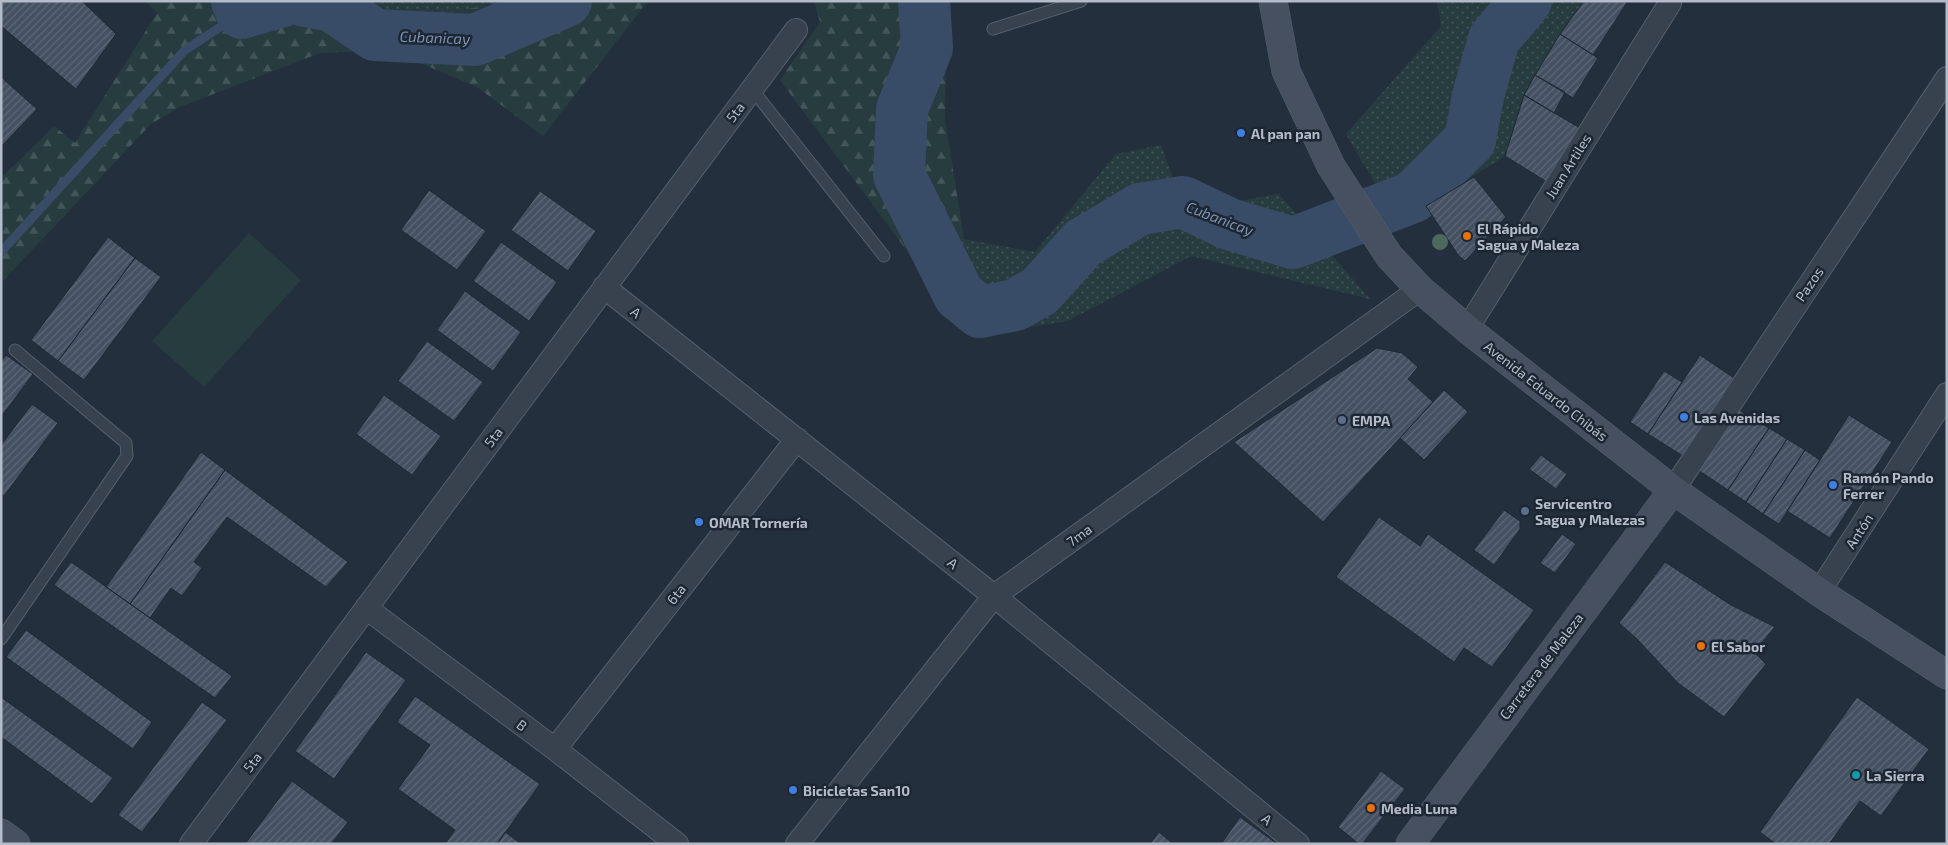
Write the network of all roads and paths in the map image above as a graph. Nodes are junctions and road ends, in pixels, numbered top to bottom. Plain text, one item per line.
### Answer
1 (1080, 1) edge
2 (1273, 1) edge
3 (1670, 3) dead end
4 (993, 29) dead end
5 (796, 30) dead end
6 (1947, 78) edge
7 (752, 89) junction
8 (884, 256) dead end
9 (604, 287) junction
10 (1420, 289) junction
11 (1467, 330) junction
12 (15, 350) dead end
13 (1947, 394) edge
14 (797, 438) junction
15 (1673, 490) junction
16 (1819, 592) junction
17 (994, 596) junction
18 (366, 608) junction
19 (2, 637) edge
20 (1947, 675) edge
21 (554, 749) junction
22 (1, 833) edge
23 (16, 844) edge
24 (191, 844) edge
25 (677, 844) edge
26 (797, 844) edge
27 (1298, 844) edge
28 (1410, 844) edge

1 - 4 lane
2 - 10 main road, Avenida Eduardo Chibás
3 - 11 street, Juan Artiles
5 - 7 street, 5ta
6 - 15 street, Pazos
7 - 8 lane
7 - 9 street, 5ta
9 - 14 street, A
9 - 18 street, 5ta
10 - 11 main road, Avenida Eduardo Chibás
10 - 17 street, 7ma
11 - 15 main road, Avenida Eduardo Chibás
12 - 19 lane
13 - 16 street, Antón
14 - 17 street, A
14 - 21 street, 6ta
15 - 16 main road, Avenida Eduardo Chibás
15 - 28 main road, Carretera de Maleza
16 - 20 main road, Avenida Eduardo Chibás
17 - 26 street, 7ma
17 - 27 street, A
18 - 21 street, B
18 - 24 street, 5ta
21 - 25 street, B
22 - 23 main road

